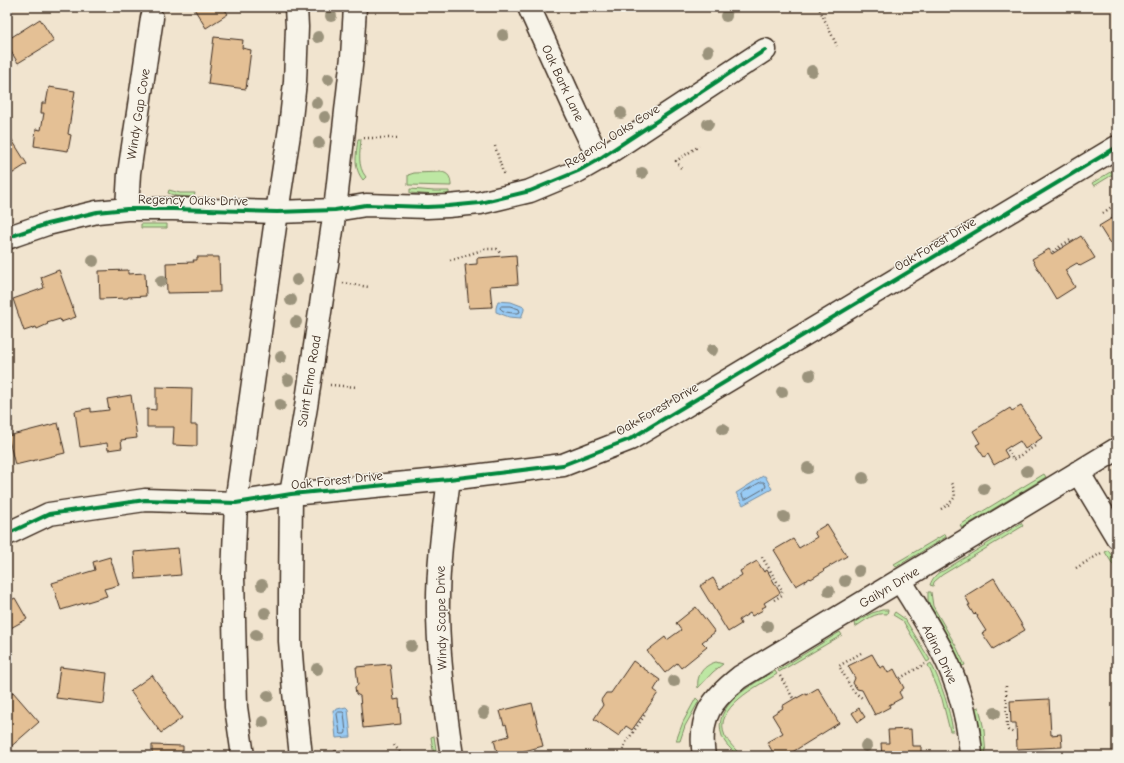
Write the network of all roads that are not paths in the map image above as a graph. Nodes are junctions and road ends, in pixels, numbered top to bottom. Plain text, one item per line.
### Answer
1 (296, 7) edge
2 (355, 7) edge
3 (529, 7) edge
4 (152, 18) dead end
5 (765, 50) dead end
6 (1117, 147) edge
7 (599, 159) junction
8 (127, 209) junction
9 (335, 210) junction
10 (277, 212) junction
11 (7, 238) edge
12 (1117, 449) edge
13 (1078, 472) junction
14 (449, 479) junction
15 (291, 494) junction
16 (236, 503) junction
17 (7, 534) edge
18 (1110, 544) edge
19 (900, 580) junction
20 (243, 756) edge
21 (301, 756) edge
22 (452, 756) edge
23 (704, 756) edge
24 (971, 756) edge

1 - 10 street
2 - 9 street, Saint Elmo Road
3 - 7 street, Oak Bark Lane
4 - 8 street, Windy Gap Cove
5 - 7 street, Regency Oaks Cove
6 - 14 street, Oak Forest Drive
7 - 9 street, Regency Oaks Cove
8 - 10 street, Regency Oaks Drive
8 - 11 street, Regency Oaks Drive
9 - 10 street, Regency Oaks Drive
9 - 15 street, Saint Elmo Road
10 - 16 street
12 - 13 street, Gailyn Drive
13 - 18 street
13 - 19 street, Gailyn Drive
14 - 15 street, Oak Forest Drive
14 - 22 street, Windy Scape Drive
15 - 16 street, Oak Forest Drive
15 - 21 street, Saint Elmo Road
16 - 17 street, Oak Forest Drive
16 - 20 street
19 - 23 street, Gailyn Drive
19 - 24 street, Adina Drive

